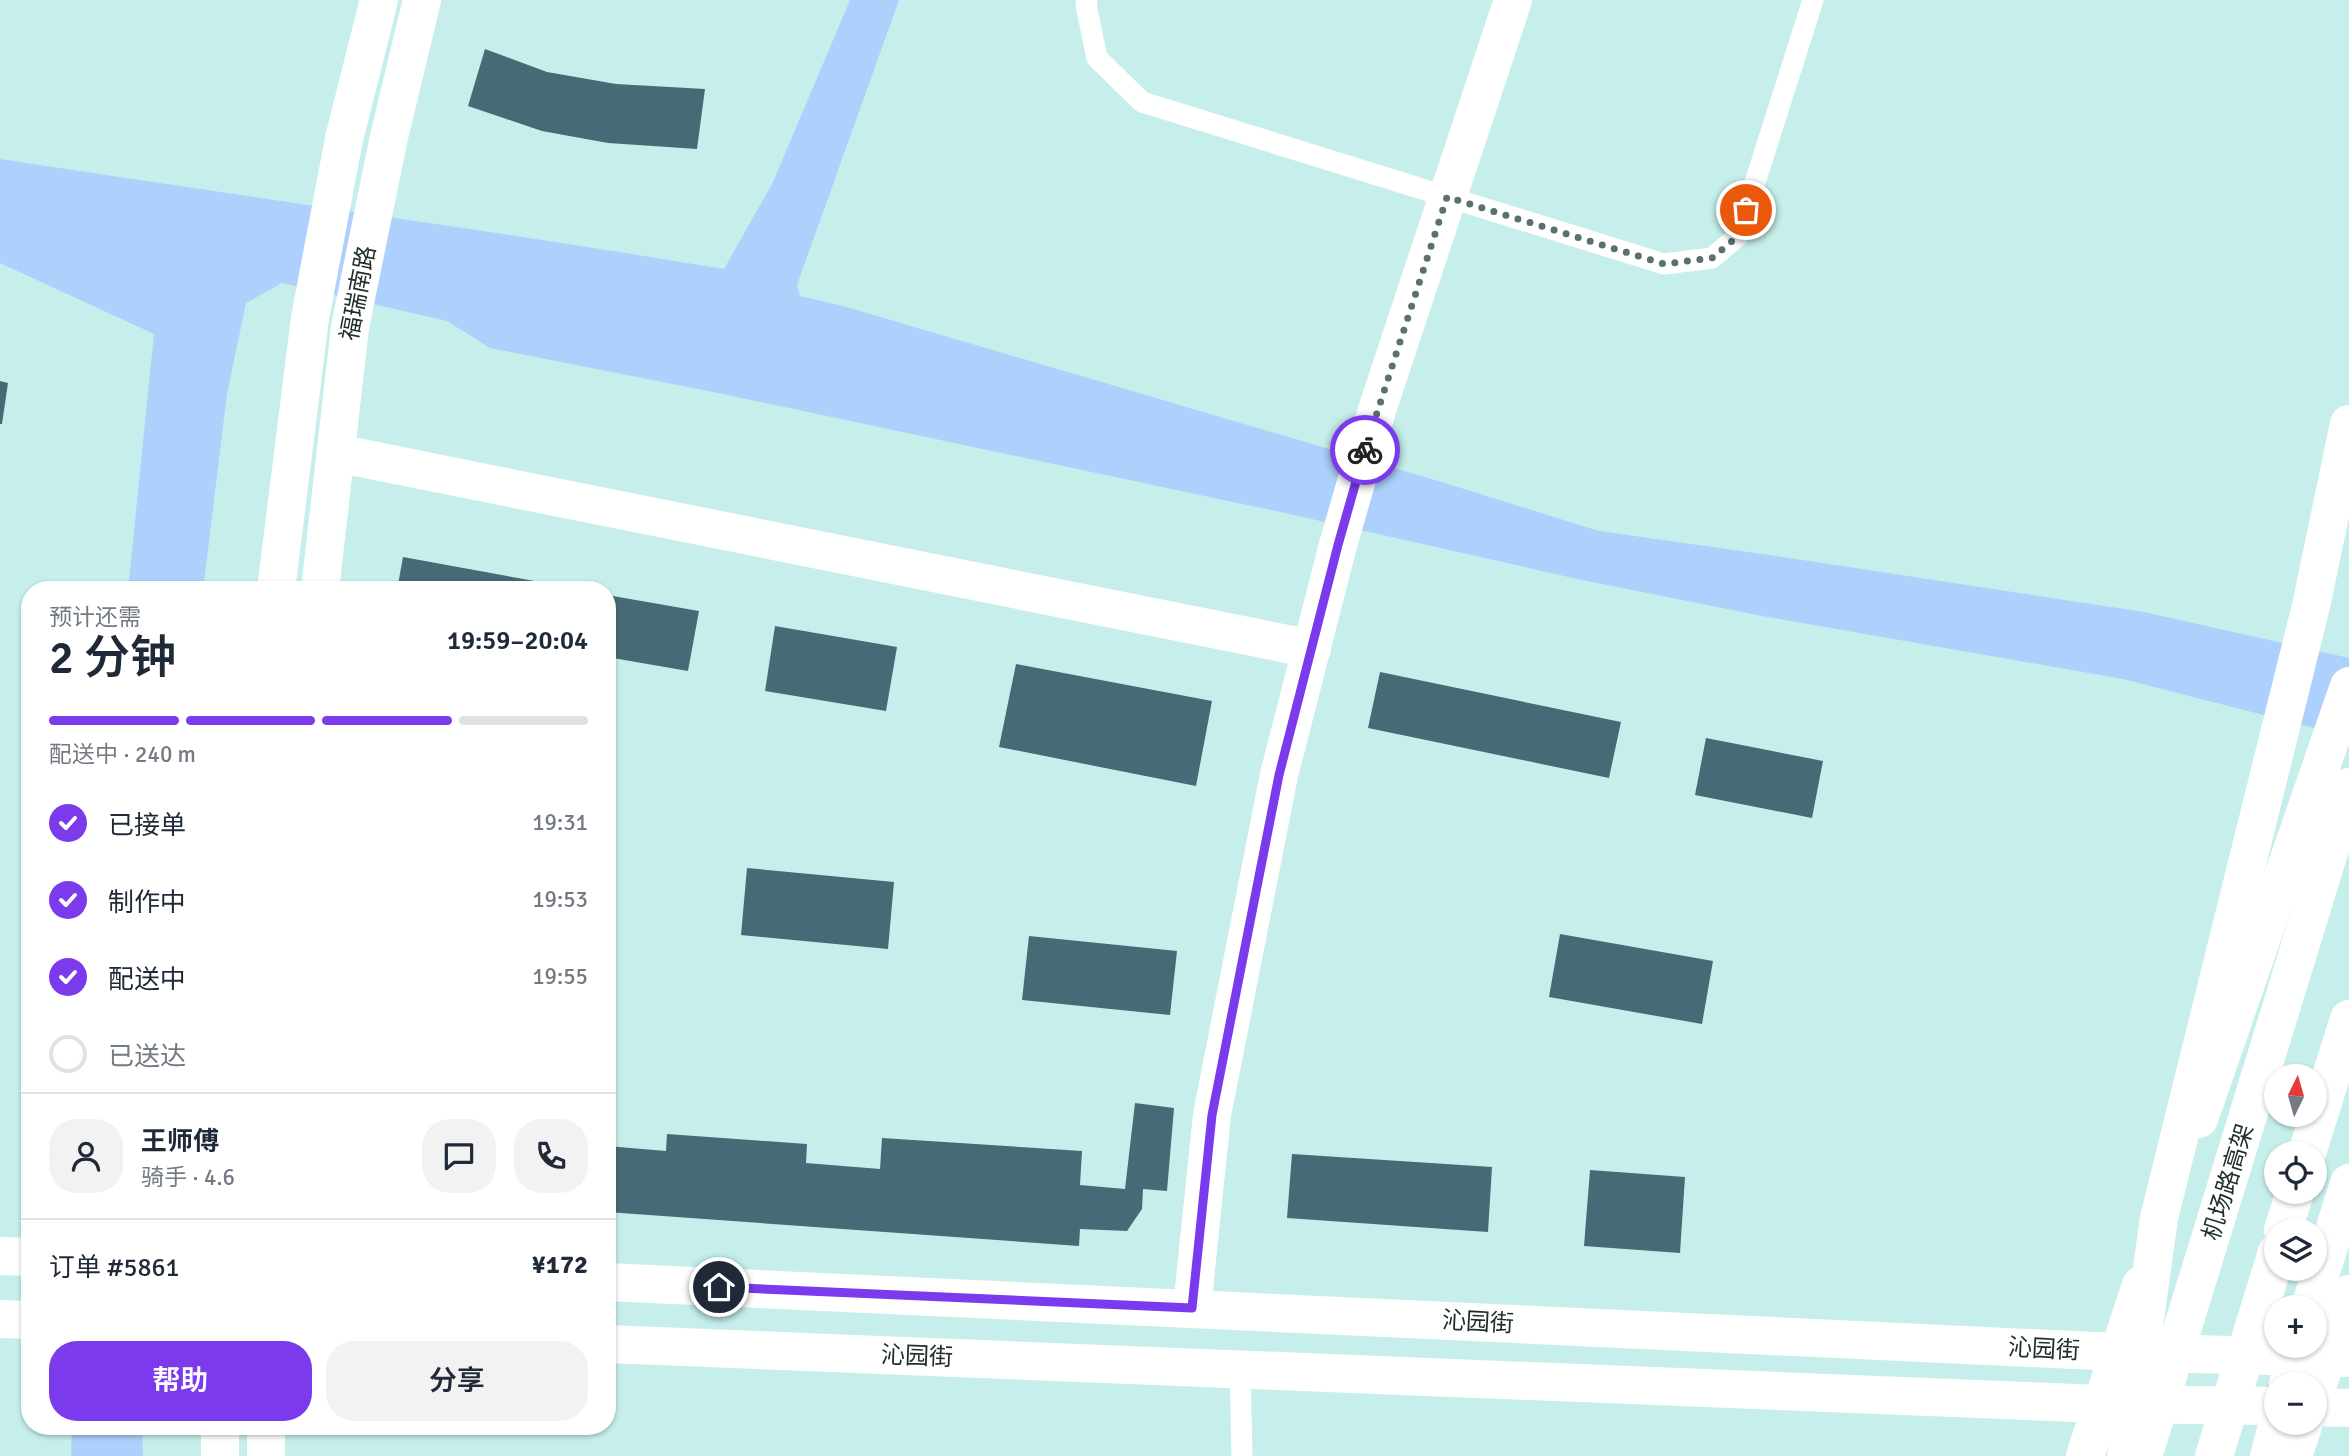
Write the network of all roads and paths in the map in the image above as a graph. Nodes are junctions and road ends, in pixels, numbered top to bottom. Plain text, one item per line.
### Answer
1 (379, 0) edge
2 (422, 0) edge
3 (1087, 0) edge
4 (1513, 0) edge
5 (1813, 0) edge
6 (1447, 197) junction
7 (2349, 424) edge
8 (335, 453) junction
9 (2349, 556) edge
10 (277, 581) edge
11 (321, 581) edge
12 (1312, 649) junction
13 (2295, 671) junction
14 (2349, 686) edge
15 (2332, 786) edge
16 (2349, 1019) edge
17 (2311, 1141) edge
18 (2349, 1183) edge
19 (0, 1256) edge
20 (21, 1257) edge
21 (2268, 1281) edge
22 (616, 1282) edge
23 (2349, 1294) edge
24 (2314, 1295) edge
25 (1192, 1308) junction
26 (0, 1319) edge
27 (21, 1320) edge
28 (616, 1344) edge
29 (2118, 1352) junction
30 (2349, 1359) edge
31 (2293, 1363) edge
32 (1240, 1369) junction
33 (2322, 1372) edge
34 (2101, 1404) junction
35 (2264, 1406) edge
36 (2327, 1407) edge
37 (2349, 1408) edge
38 (220, 1435) edge
39 (266, 1435) edge
40 (2275, 1435) edge
41 (2300, 1435) edge
42 (220, 1456) edge
43 (266, 1456) edge
44 (1242, 1456) edge
45 (2085, 1456) edge
46 (2126, 1456) edge
47 (2143, 1456) edge
48 (2214, 1456) edge
49 (2269, 1456) edge
50 (2293, 1456) edge

1 - 10 main road, 福瑞南路
2 - 8 main road, 福瑞南路
3 - 6 lane
4 - 6 main road
5 - 6 lane
6 - 12 main road
7 - 13 main road
8 - 11 main road, 福瑞南路
8 - 12 main road
9 - 13 main road
12 - 25 main road
13 - 46 main road
14 - 15 main road
15 - 29 main road
15 - 47 main road, 机场路高架
16 - 17 main road
18 - 24 main road
19 - 20 main road
21 - 48 main road
22 - 25 main road, 沁园街
23 - 33 main road
25 - 29 main road, 沁园街
26 - 27 main road
28 - 32 main road, 沁园街
29 - 31 main road, 沁园街
29 - 34 main road
30 - 31 main road, 沁园街
32 - 34 main road, 沁园街
32 - 44 lane
34 - 35 main road, 沁园街
34 - 45 main road
36 - 37 main road
38 - 42 main road
39 - 43 main road
40 - 49 main road
41 - 50 main road

